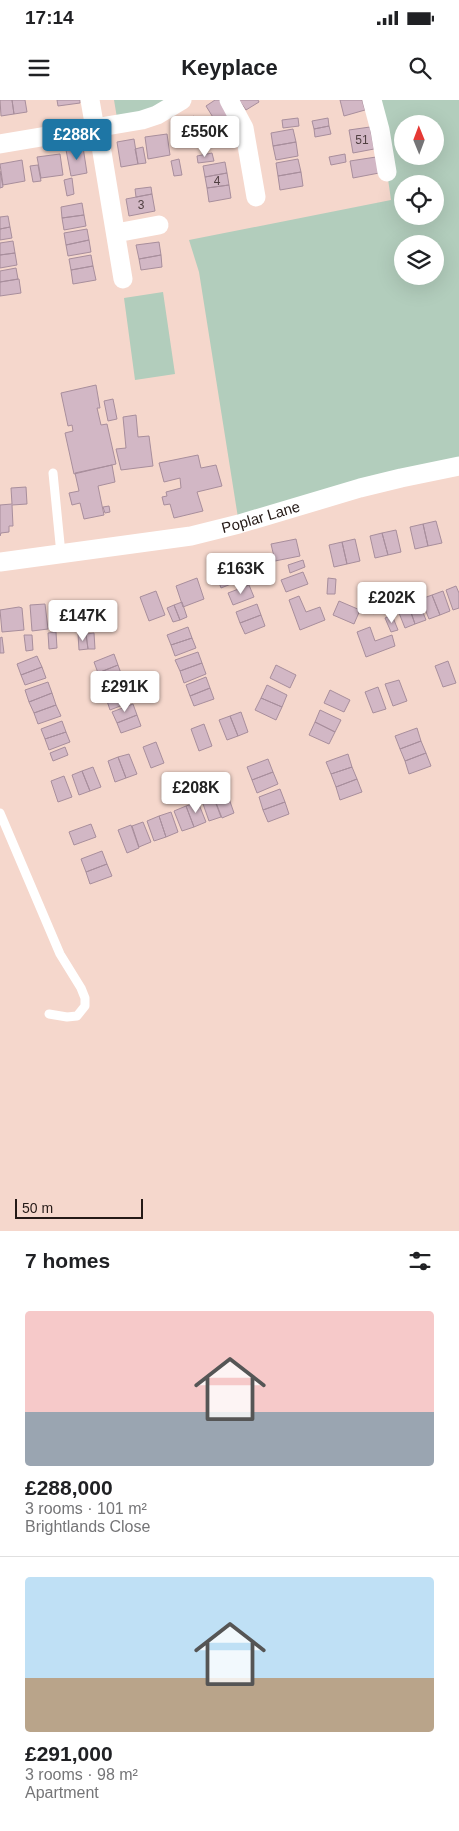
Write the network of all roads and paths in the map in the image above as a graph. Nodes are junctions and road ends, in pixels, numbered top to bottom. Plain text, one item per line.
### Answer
1 (90, 100) edge
2 (182, 100) edge
3 (229, 100) edge
4 (372, 100) edge
5 (96, 128) junction
6 (0, 144) edge
7 (387, 172) dead end
8 (256, 196) dead end
9 (159, 225) dead end
10 (116, 233) junction
11 (123, 279) dead end
12 (459, 466) edge
13 (53, 473) dead end
14 (61, 555) junction
15 (0, 562) edge
16 (0, 814) edge
17 (50, 1014) dead end

1 - 5 street
2 - 5 street
3 - 8 street
4 - 7 street
5 - 6 street
5 - 10 street
9 - 10 street
10 - 11 street
12 - 14 street, Poplar Lane
13 - 14 lane
14 - 15 street, Poplar Lane
16 - 17 lane

